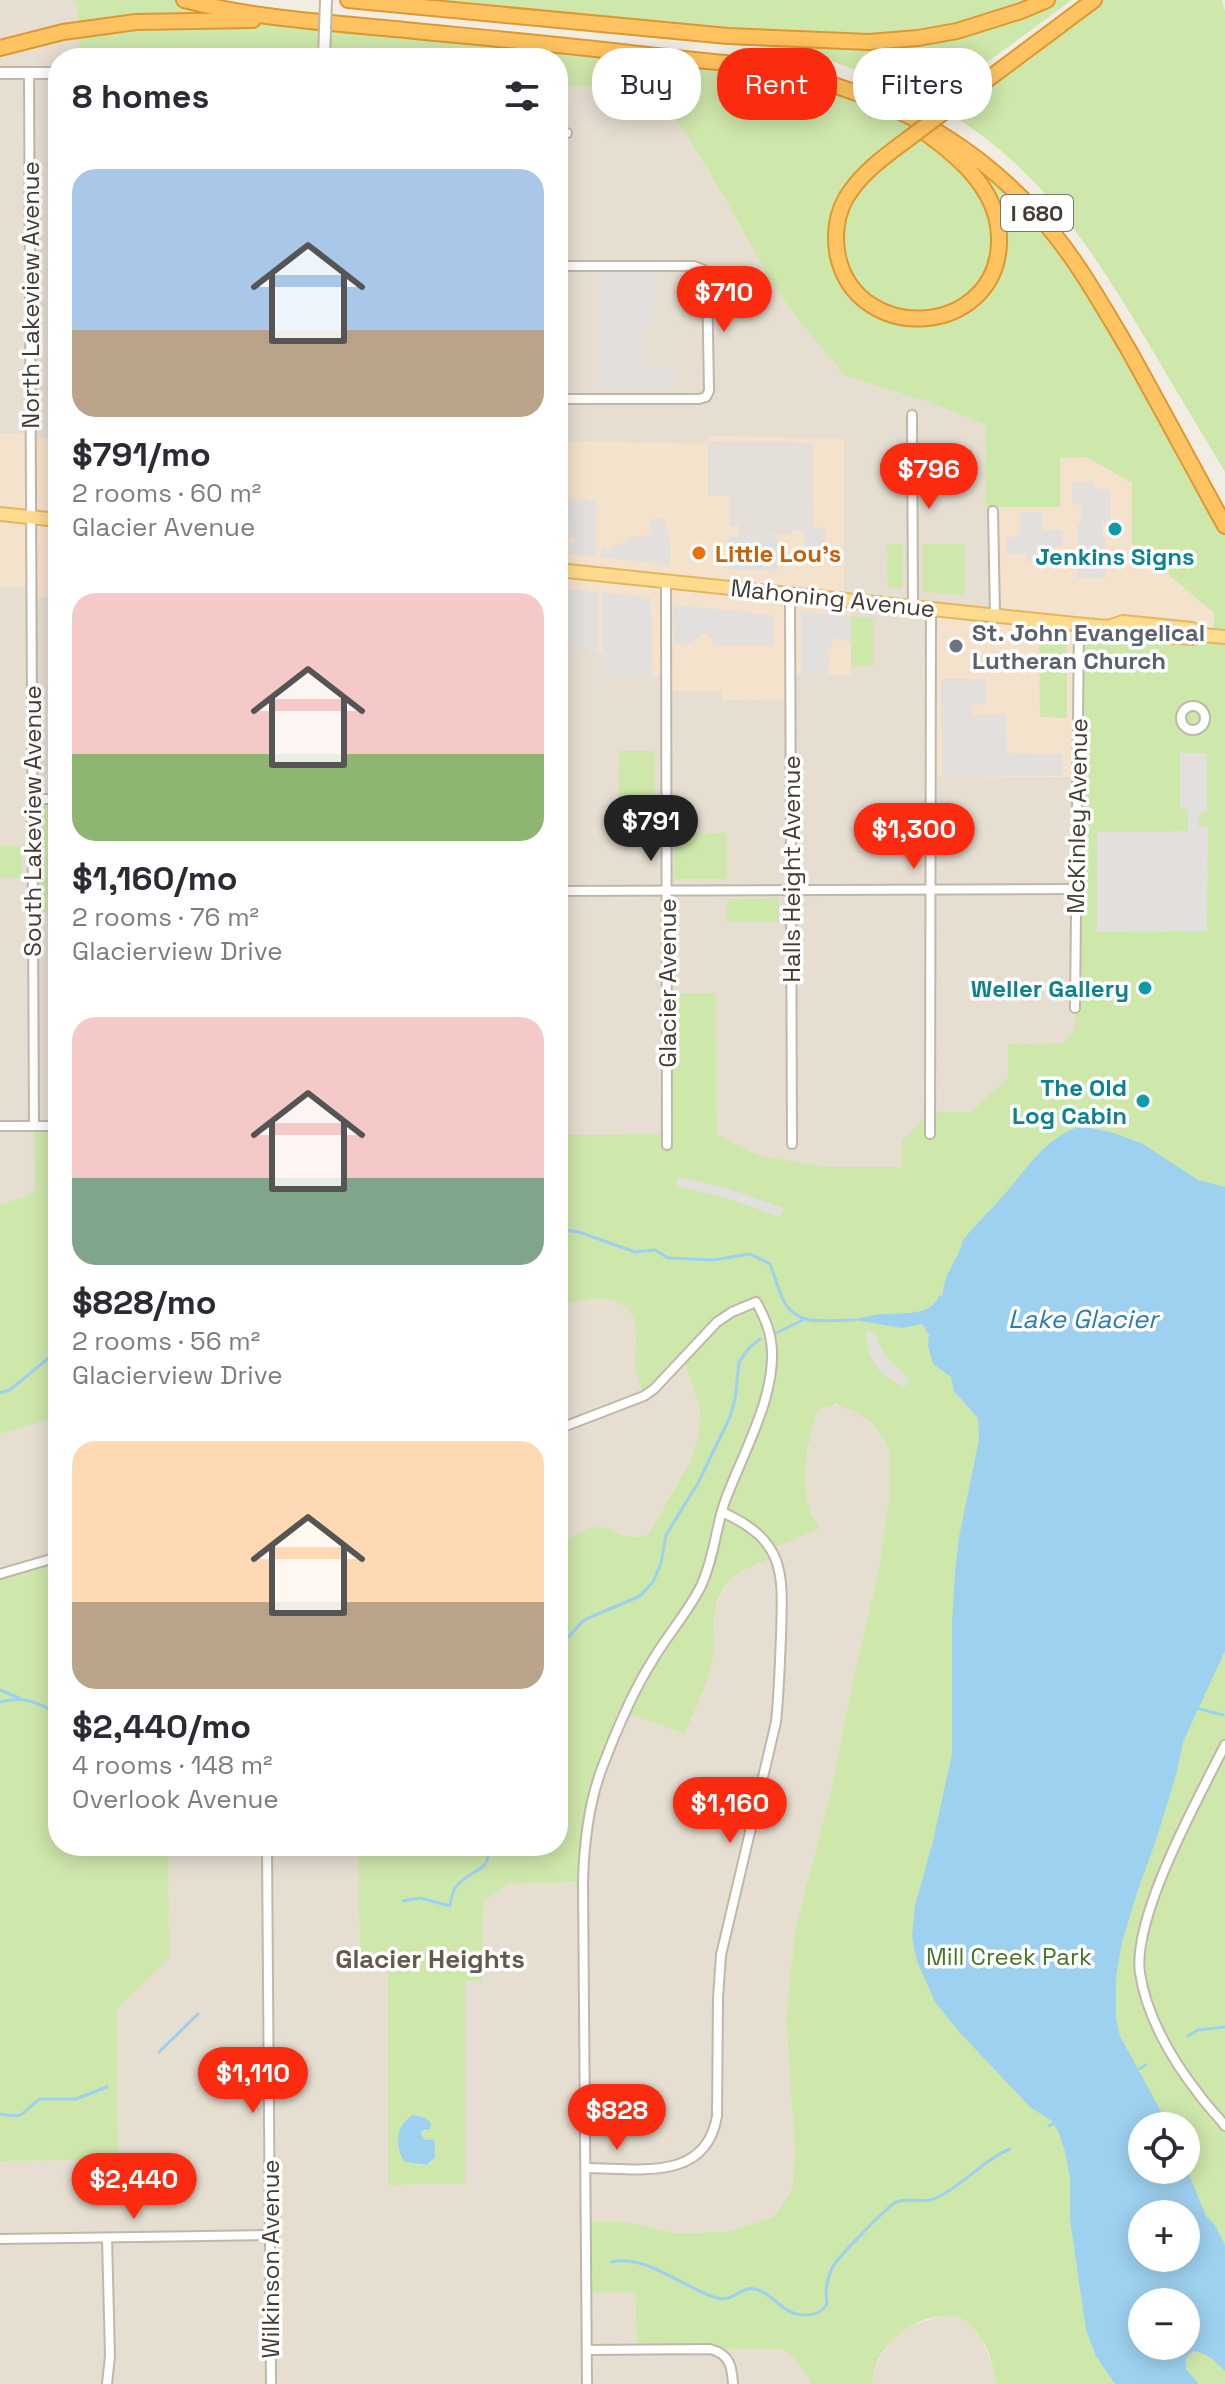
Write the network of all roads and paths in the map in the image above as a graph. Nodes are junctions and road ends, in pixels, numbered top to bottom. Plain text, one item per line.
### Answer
1 (184, 0) edge
2 (326, 0) edge
3 (348, 0) edge
4 (1047, 0) edge
5 (1092, 1) edge
6 (303, 21) junction
7 (0, 48) edge
8 (324, 48) edge
9 (0, 73) edge
10 (29, 73) junction
11 (48, 73) edge
12 (992, 76) edge
13 (853, 92) edge
14 (921, 120) edge
15 (921, 129) edge
16 (921, 129) edge
17 (568, 266) edge
18 (568, 399) edge
19 (912, 415) dead end
20 (993, 511) dead end
21 (0, 514) edge
22 (30, 517) junction
23 (48, 519) edge
24 (1225, 526) edge
25 (568, 571) edge
26 (666, 581) junction
27 (790, 594) junction
28 (913, 606) junction
29 (931, 608) junction
30 (995, 615) junction
31 (1079, 624) junction
32 (1225, 637) edge
33 (32, 799) junction
34 (48, 799) edge
35 (930, 889) junction
36 (1076, 889) junction
37 (667, 890) junction
38 (791, 890) junction
39 (568, 891) edge
40 (1075, 1008) dead end
41 (0, 1126) edge
42 (34, 1126) junction
43 (48, 1126) edge
44 (930, 1134) dead end
45 (792, 1144) dead end
46 (667, 1145) dead end
47 (568, 1425) edge
48 (722, 1512) junction
49 (48, 1560) edge
50 (0, 1574) edge
51 (1225, 1745) edge
52 (267, 1856) edge
53 (1225, 2126) edge
54 (586, 2168) junction
55 (270, 2235) junction
56 (107, 2238) junction
57 (0, 2239) edge
58 (587, 2350) junction
59 (107, 2384) edge
60 (271, 2384) edge
61 (587, 2384) edge
62 (733, 2384) edge

1 - 6 highway, I 680
2 - 8 street, bridge
3 - 4 highway
5 - 12 highway, bridge
6 - 7 highway
6 - 13 highway, I 680
9 - 10 street
10 - 11 street
10 - 22 street, North Lakeview Avenue
14 - 24 highway, I 680
15 - 16 highway, bridge
17 - 18 street
19 - 28 street
20 - 30 street
21 - 22 main road
22 - 23 main road
22 - 33 street, South Lakeview Avenue
25 - 26 main road, Mahoning Avenue
26 - 27 main road, Mahoning Avenue
26 - 37 street, Glacier Avenue
27 - 28 main road, Mahoning Avenue
27 - 38 street, Halls Height Avenue
28 - 29 main road, Mahoning Avenue
29 - 30 main road, Mahoning Avenue
29 - 35 street
30 - 31 main road, Mahoning Avenue
31 - 32 main road, Mahoning Avenue
31 - 36 street, McKinley Avenue
33 - 34 street
33 - 42 street, South Lakeview Avenue
35 - 36 street
35 - 38 street
35 - 44 street
36 - 40 street, McKinley Avenue
37 - 38 street
37 - 39 street
37 - 46 street, Glacier Avenue
38 - 45 street, Halls Height Avenue
41 - 42 street
42 - 43 street
47 - 48 street
48 - 54 street
48 - 54 street
49 - 50 street
51 - 53 street
52 - 55 street, Wilkinson Avenue
54 - 58 street
55 - 56 street
55 - 60 street, Wilkinson Avenue
56 - 57 street
56 - 59 street
58 - 61 street
58 - 62 street

